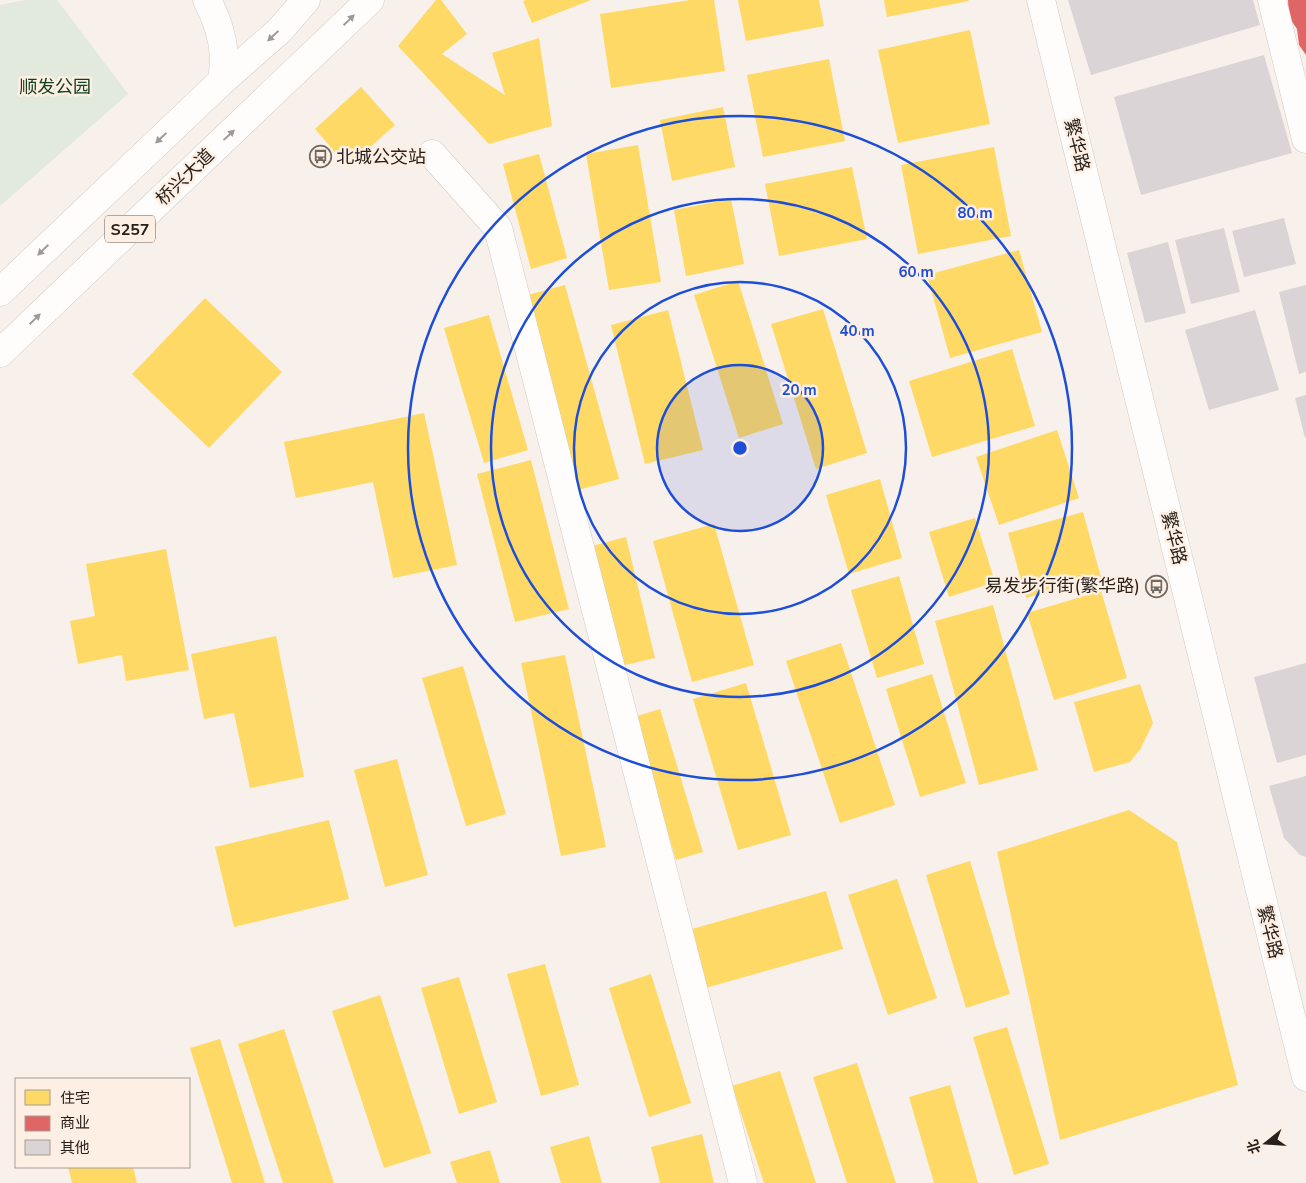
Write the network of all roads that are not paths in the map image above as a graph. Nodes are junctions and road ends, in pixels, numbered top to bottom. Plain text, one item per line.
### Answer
1 (207, 0) edge
2 (306, 0) edge
3 (370, 0) edge
4 (1041, 0) edge
5 (1272, 0) edge
6 (222, 81) junction
7 (1306, 139) edge
8 (432, 154) dead end
9 (0, 292) edge
10 (0, 353) edge
11 (1306, 1077) edge
12 (743, 1183) edge

1 - 6 street
2 -> 6 street, S257
10 -> 3 street, 桥兴大道 / S257
4 - 11 street, 繁华路
5 - 7 street
6 -> 9 street, S257
8 - 12 street

